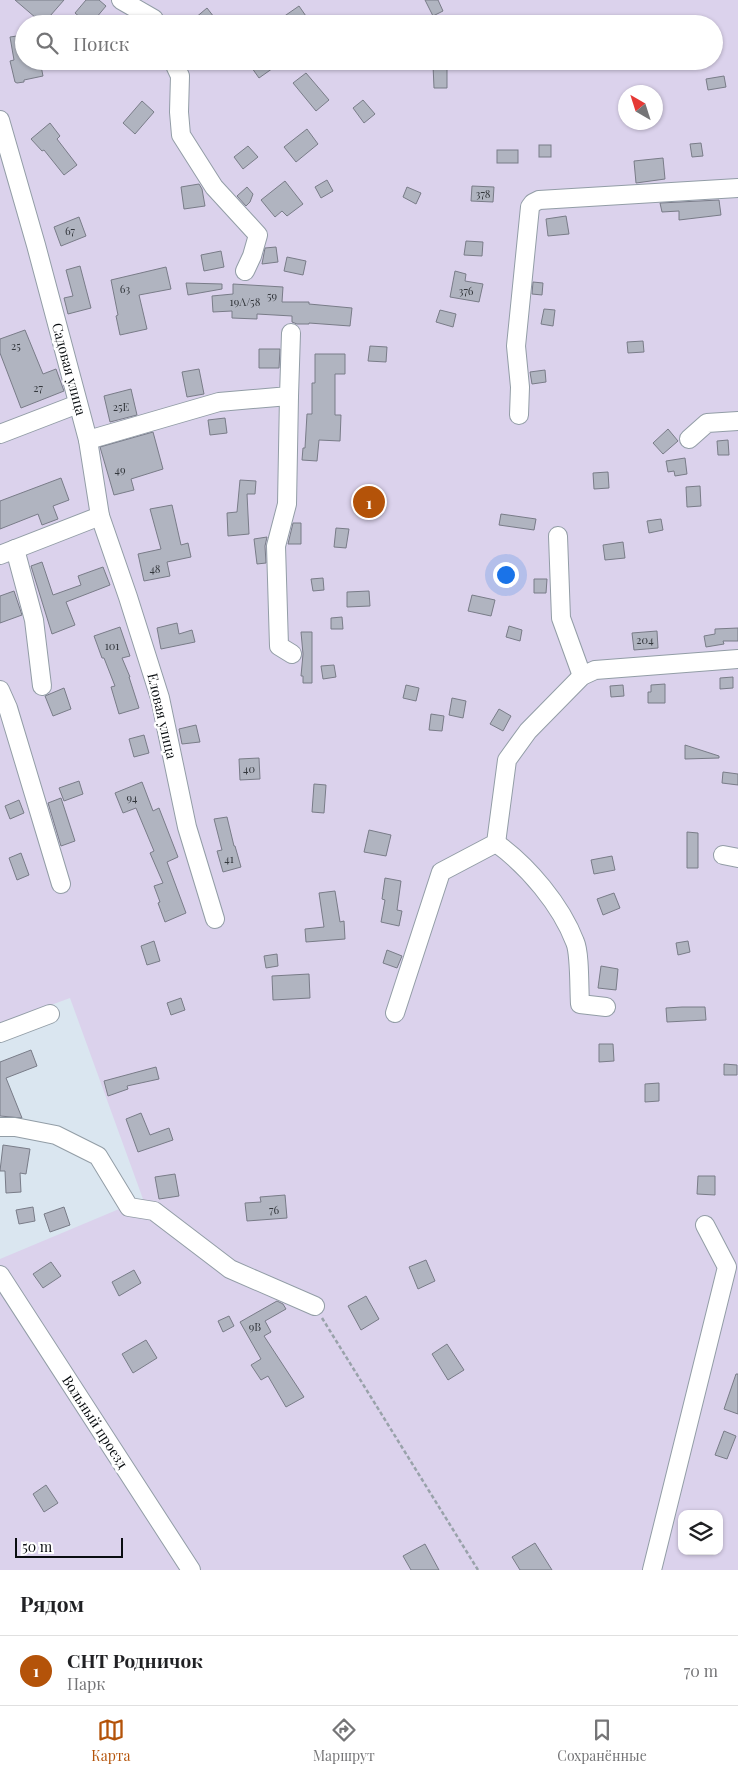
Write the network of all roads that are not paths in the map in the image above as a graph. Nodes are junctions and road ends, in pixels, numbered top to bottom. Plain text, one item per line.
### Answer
1 (120, 0) edge
2 (147, 15) edge
3 (177, 70) edge
4 (0, 120) edge
5 (738, 188) edge
6 (245, 271) dead end
7 (291, 332) dead end
8 (289, 396) junction
9 (78, 404) junction
10 (519, 414) dead end
11 (738, 420) edge
12 (0, 434) edge
13 (689, 439) dead end
14 (88, 440) junction
15 (100, 516) junction
16 (558, 536) dead end
17 (7, 552) edge
18 (292, 654) dead end
19 (738, 659) edge
20 (582, 676) junction
21 (42, 686) dead end
22 (0, 690) edge
23 (496, 843) junction
24 (61, 884) dead end
25 (215, 918) dead end
26 (606, 1007) dead end
27 (395, 1013) dead end
28 (50, 1014) dead end
29 (0, 1033) edge
30 (0, 1127) edge
31 (705, 1225) dead end
32 (0, 1275) edge
33 (315, 1306) road end
34 (191, 1570) edge
35 (652, 1570) edge

1 - 2 street
3 - 6 street
4 - 9 street, Садовая улица
5 - 10 street
7 - 8 street
8 - 14 street
8 - 18 street
9 - 12 street
9 - 14 street, Садовая улица
11 - 13 street
14 - 15 street, Садовая улица
15 - 17 street
15 - 25 street, Еловая улица
16 - 20 street
17 - 21 street
19 - 20 street
20 - 23 street
22 - 24 street
23 - 26 street
23 - 27 street
28 - 29 street
30 - 33 street
31 - 35 street
32 - 34 street, Вольный проезд

